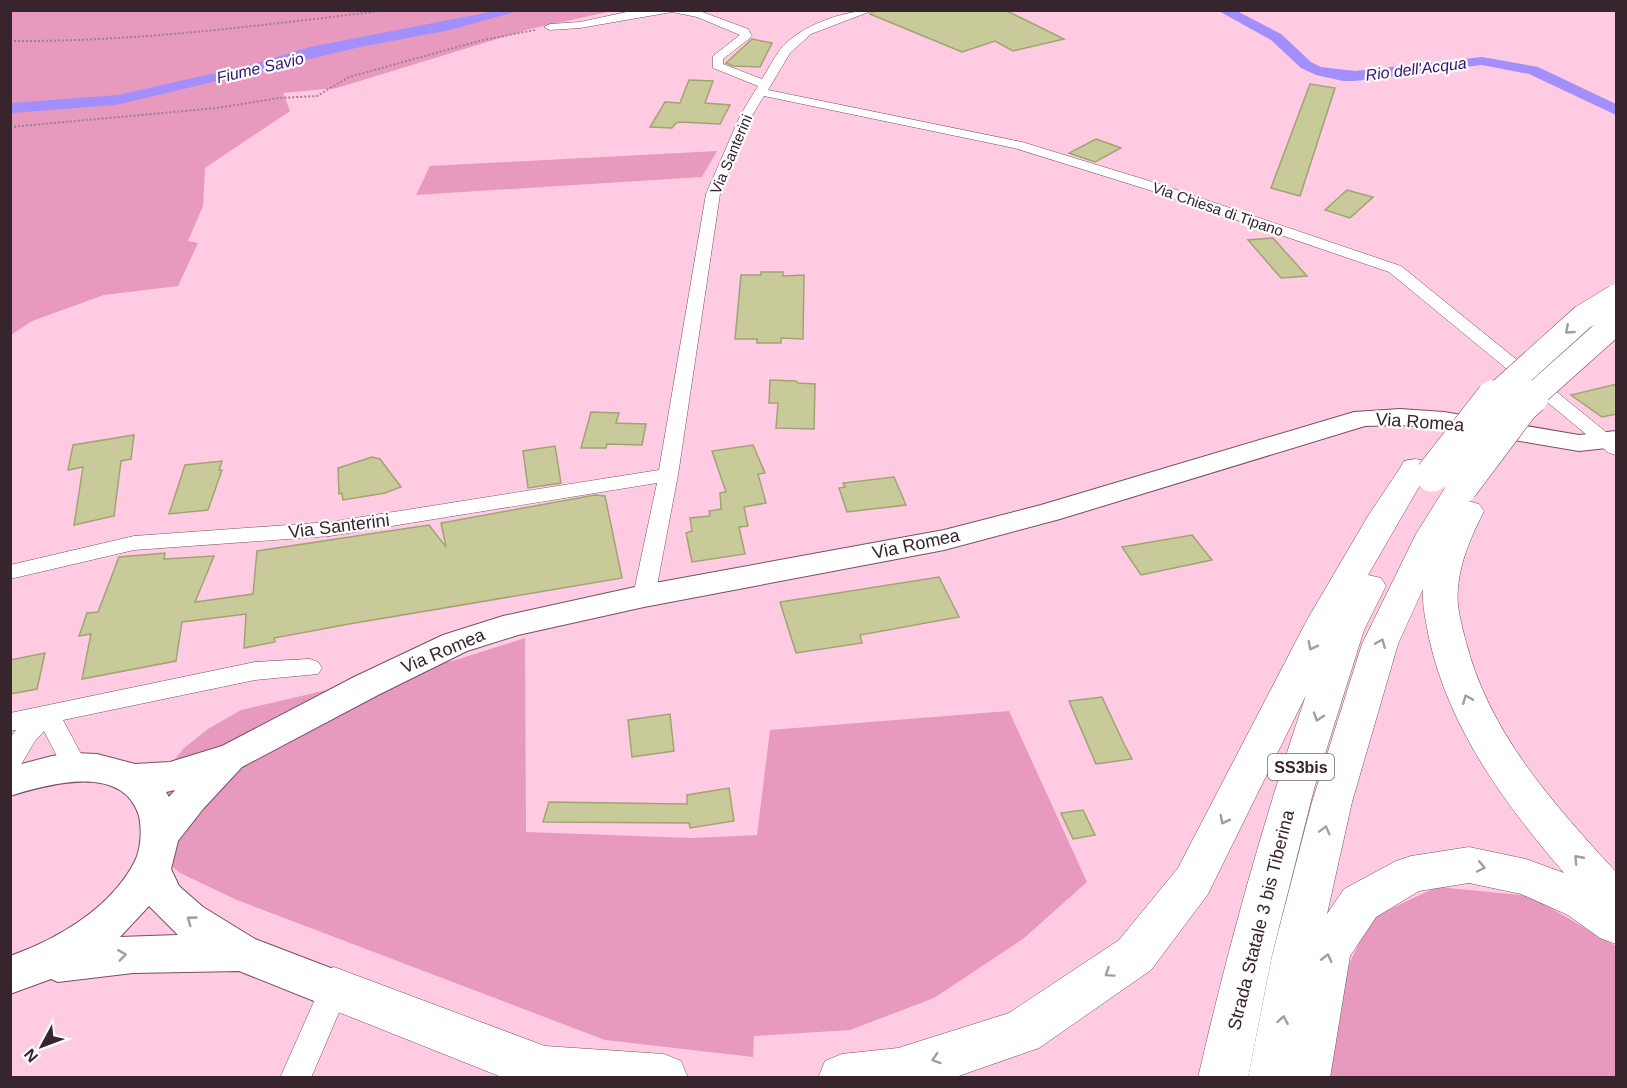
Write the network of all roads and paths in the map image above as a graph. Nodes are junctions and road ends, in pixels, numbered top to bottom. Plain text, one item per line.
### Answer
1 (389, 10) edge
2 (668, 10) edge
3 (676, 10) edge
4 (869, 10) edge
5 (550, 27) joint
6 (10, 41) edge
7 (762, 88) junction
8 (10, 127) edge
9 (1617, 297) edge
10 (1617, 321) edge
11 (1508, 400) junction
12 (1613, 443) edge
13 (668, 475) junction
14 (1446, 481) junction
15 (10, 572) edge
16 (644, 596) junction
17 (310, 668) dead end
18 (44, 715) junction
19 (10, 722) edge
20 (234, 756) junction
21 (10, 761) edge
22 (75, 767) junction
23 (133, 779) junction
24 (10, 782) edge
25 (156, 852) junction
26 (1617, 902) edge
27 (1617, 924) edge
28 (240, 952) junction
29 (27, 970) edge
30 (334, 989) junction
31 (555, 1074) edge
32 (294, 1077) edge
33 (664, 1077) edge
34 (842, 1077) edge
35 (1223, 1077) edge
36 (1273, 1077) edge
37 (1305, 1077) edge

1 - 6 path
2 - 5 street
3 - 7 street, Via Chiesa di Tipano
4 - 7 street, Via Santerini
5 - 8 path
7 - 12 street, Via Chiesa di Tipano
7 - 13 street, Via Santerini
9 -> 11 highway, bridge
10 - 11 highway, bridge
11 - 14 highway
11 - 14 highway, bridge
12 - 16 main road, Via Romea
13 - 15 street, Via Santerini
13 - 16 street, Via Santerini
26 -> 14 highway
14 -> 34 highway
14 -> 35 highway, Strada Statale 3 bis Tiberina / SS3bis
36 -> 14 highway, SS3bis
16 - 20 main road, Via Romea
17 - 18 street
18 - 19 street
18 - 21 street
18 - 22 street
20 - 23 main road, Via Romea
20 - 25 main road, Via Romea
22 - 23 main road, Via Romea
22 - 24 main road, Via Romea
23 - 25 main road, Via Romea
28 -> 25 main road
25 - 29 main road, Via Romea
37 -> 27 highway
29 -> 28 main road
28 - 30 main road
30 - 31 highway
30 - 32 street
31 - 33 highway

